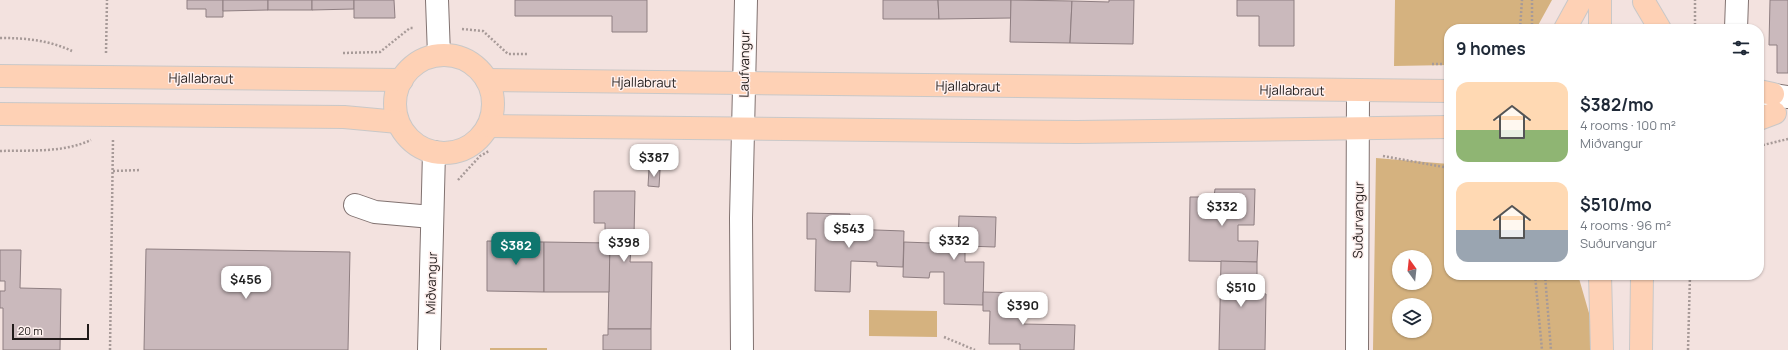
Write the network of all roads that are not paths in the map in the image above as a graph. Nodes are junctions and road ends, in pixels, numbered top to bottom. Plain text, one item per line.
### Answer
1 (437, 0) edge
2 (746, 0) edge
3 (1580, 0) edge
4 (1600, 0) edge
5 (1737, 0) edge
6 (1644, 1) edge
7 (1568, 24) edge
8 (1600, 24) edge
9 (1644, 24) edge
10 (1657, 24) edge
11 (1736, 24) edge
12 (439, 55) junction
13 (0, 76) edge
14 (402, 80) junction
15 (487, 80) junction
16 (744, 83) junction
17 (1358, 91) junction
18 (1444, 91) edge
19 (0, 114) edge
20 (398, 122) junction
21 (488, 126) junction
22 (1444, 127) edge
23 (742, 128) junction
24 (1358, 129) junction
25 (434, 152) junction
26 (355, 205) dead end
27 (432, 217) junction
28 (1600, 280) edge
29 (1642, 280) edge
30 (429, 350) edge
31 (742, 350) edge
32 (1357, 350) edge
33 (1602, 350) edge
34 (1641, 350) edge

1 - 12 street
2 - 16 street, Laufvangur
3 - 7 main road
4 - 8 main road
5 - 11 street
6 - 9 main road
6 - 10 main road
12 - 14 main road
12 - 15 main road
13 - 14 main road, Hjallabraut
14 - 20 main road
15 - 16 main road, Hjallabraut
15 - 21 main road
16 - 17 main road, Hjallabraut
16 - 23 street, Laufvangur
17 - 18 main road, Hjallabraut
17 - 24 street, Suðurvangur
19 - 20 main road
20 - 25 main road
21 - 23 main road
21 - 25 main road
22 - 24 main road
23 - 24 main road
23 - 31 street
24 - 32 street, Suðurvangur
25 - 27 street, Miðvangur
26 - 27 street
27 - 30 street, Miðvangur
28 - 33 main road
29 - 34 main road

